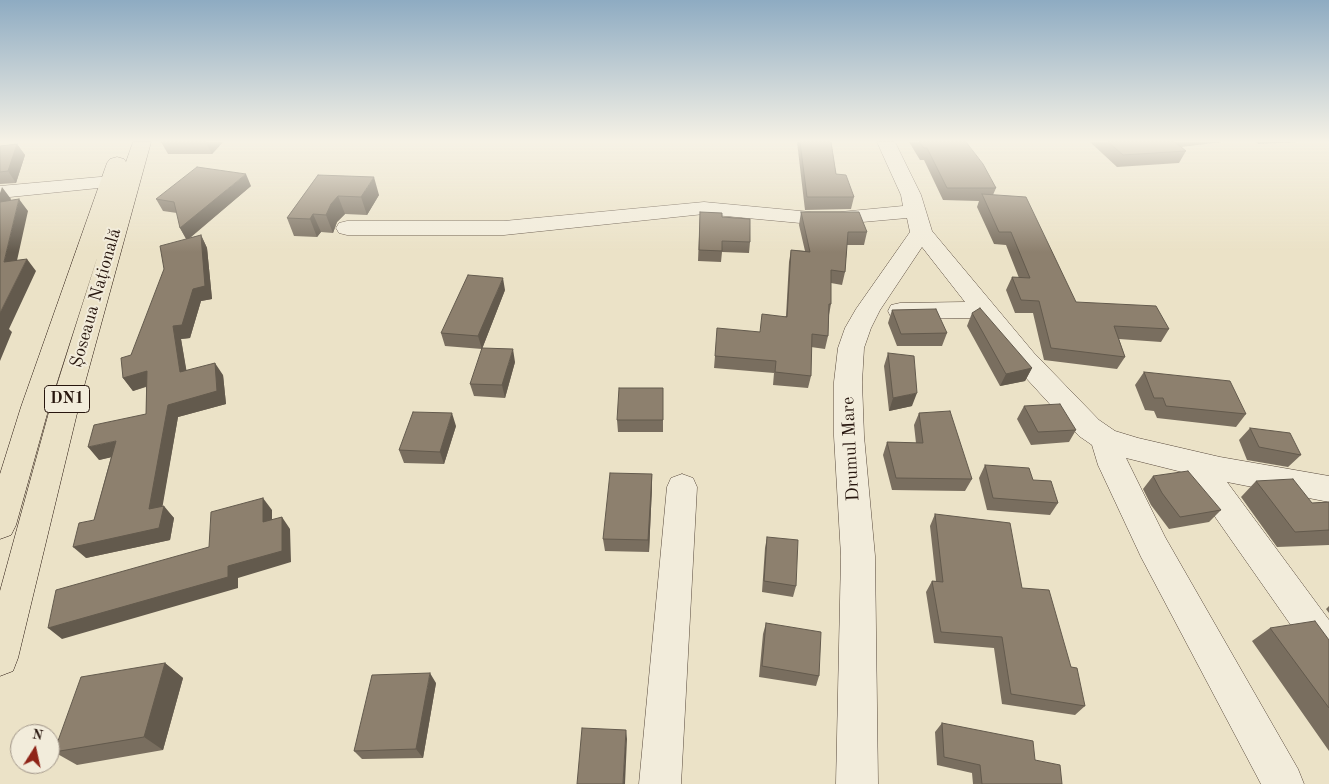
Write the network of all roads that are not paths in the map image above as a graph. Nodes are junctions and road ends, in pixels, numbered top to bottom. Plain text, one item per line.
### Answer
1 (112, 179) edge
2 (131, 179) edge
3 (904, 179) edge
4 (111, 182) junction
5 (0, 192) edge
6 (919, 221) junction
7 (347, 228) dead end
8 (868, 309) junction
9 (984, 310) junction
10 (1106, 439) junction
11 (1200, 464) junction
12 (682, 487) dead end
13 (1329, 490) edge
14 (0, 525) edge
15 (1329, 649) edge
16 (0, 658) edge
17 (660, 784) edge
18 (858, 784) edge
19 (1283, 784) edge

1 - 4 highway, Șoseaua Națională / DN1
2 - 16 highway, Șoseaua Națională / DN1
3 - 6 street
4 - 5 street
4 - 14 highway, Șoseaua Națională / DN1
6 - 7 street
6 - 8 street, Drumul Mare
6 - 9 street
8 - 9 street
8 - 18 street, Drumul Mare
9 - 10 street
10 - 11 street
10 - 19 street
11 - 13 street
11 - 15 street
12 - 17 street

